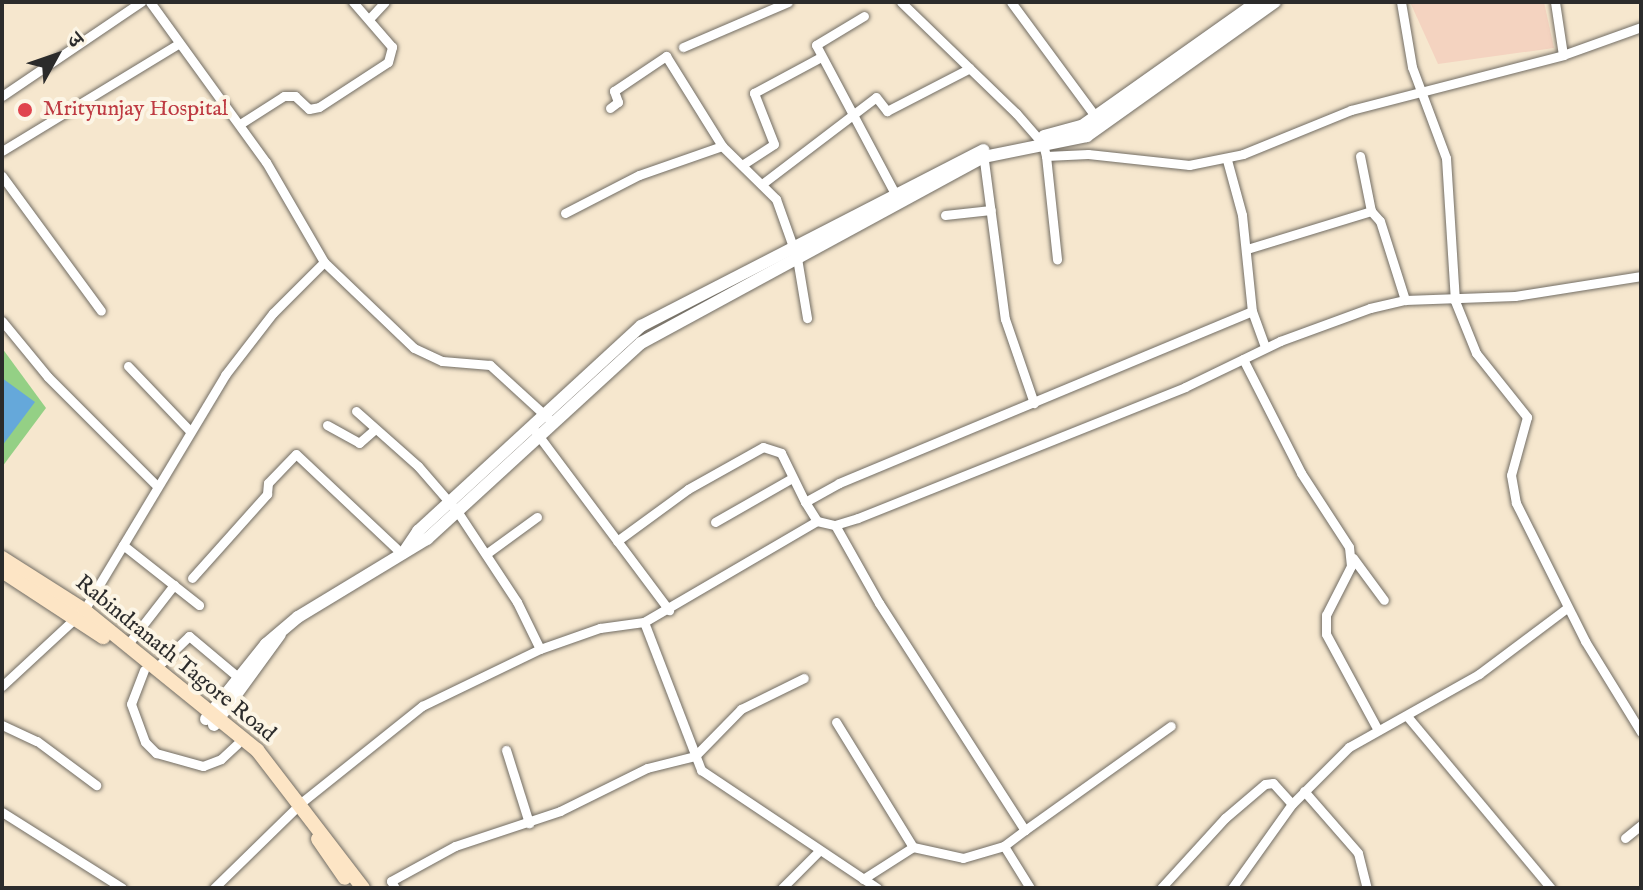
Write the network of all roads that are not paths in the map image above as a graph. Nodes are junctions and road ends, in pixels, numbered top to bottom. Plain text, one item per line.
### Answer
1 (141, 2) edge
2 (150, 2) edge
3 (353, 2) edge
4 (385, 2) edge
5 (788, 2) edge
6 (901, 2) edge
7 (1011, 2) edge
8 (1257, 2) edge
9 (1275, 2) edge
10 (1401, 2) edge
11 (1569, 2) edge
12 (1555, 5) edge
13 (864, 16) dead end
14 (369, 19) junction
15 (1641, 27) edge
16 (178, 44) junction
17 (683, 47) dead end
18 (1563, 55) junction
19 (821, 57) junction
20 (970, 68) junction
21 (1423, 94) junction
22 (2, 96) edge
23 (610, 108) dead end
24 (850, 116) junction
25 (1095, 116) junction
26 (240, 124) junction
27 (722, 146) junction
28 (1043, 146) junction
29 (2, 151) edge
30 (983, 154) junction
31 (1360, 156) dead end
32 (1227, 160) junction
33 (742, 165) junction
34 (2, 176) edge
35 (762, 184) junction
36 (894, 192) junction
37 (991, 210) junction
38 (1371, 211) junction
39 (565, 213) dead end
40 (945, 215) dead end
41 (792, 244) junction
42 (1247, 249) junction
43 (797, 258) junction
44 (1057, 259) dead end
45 (324, 262) junction
46 (1641, 276) edge
47 (1405, 300) junction
48 (1455, 301) junction
49 (101, 311) dead end
50 (1252, 311) junction
51 (807, 318) dead end
52 (2, 321) edge
53 (1265, 347) junction
54 (1243, 359) junction
55 (128, 366) dead end
56 (1034, 403) junction
57 (356, 411) dead end
58 (543, 413) junction
59 (554, 424) junction
60 (327, 425) dead end
61 (531, 426) junction
62 (189, 430) junction
63 (374, 430) junction
64 (540, 436) junction
65 (792, 478) junction
66 (157, 486) junction
67 (805, 502) junction
68 (454, 506) junction
69 (537, 517) dead end
70 (817, 521) junction
71 (715, 522) dead end
72 (835, 525) junction
73 (617, 541) junction
74 (123, 545) junction
75 (402, 554) junction
76 (486, 554) junction
77 (1351, 555) junction
78 (2, 558) edge
79 (2, 571) edge
80 (192, 578) dead end
81 (174, 585) junction
82 (1384, 600) dead end
83 (199, 605) dead end
84 (1567, 608) junction
85 (669, 610) junction
86 (80, 613) junction
87 (644, 622) junction
88 (281, 631) junction
89 (128, 644) junction
90 (540, 649) junction
91 (150, 669) junction
92 (239, 678) junction
93 (804, 678) dead end
94 (2, 686) edge
95 (1407, 716) junction
96 (213, 718) junction
97 (836, 722) dead end
98 (2, 725) edge
99 (1171, 726) dead end
100 (1378, 730) junction
101 (1641, 732) edge
102 (237, 744) junction
103 (506, 750) dead end
104 (695, 756) junction
105 (96, 785) dead end
106 (1304, 791) junction
107 (1292, 804) junction
108 (299, 805) junction
109 (2, 812) edge
110 (529, 823) junction
111 (1641, 825) edge
112 (1025, 830) junction
113 (1625, 838) dead end
114 (1004, 846) junction
115 (913, 847) junction
116 (818, 852) junction
117 (863, 879) junction
118 (122, 888) edge
119 (214, 888) edge
120 (352, 888) edge
121 (363, 888) edge
122 (395, 888) edge
123 (782, 888) edge
124 (877, 888) edge
125 (1030, 888) edge
126 (1161, 888) edge
127 (1232, 888) edge
128 (1367, 888) edge
129 (1551, 888) edge

1 - 22 street
2 - 16 street
3 - 14 street
4 - 14 street
5 - 17 street
6 - 20 street
7 - 25 street
8 - 25 street
9 - 28 street
10 - 21 street
11 - 12 street
12 - 18 street
13 - 19 street
14 - 26 street
15 - 18 street
16 - 26 street
16 - 29 street
18 - 21 street
19 - 24 street
19 - 33 street
20 - 24 street
20 - 28 street
21 - 32 street
21 - 48 street
23 - 27 street
24 - 35 street
24 - 36 street
25 - 28 street
26 - 45 street
27 - 33 street
27 - 39 street
28 - 30 street
28 - 32 street
28 - 44 street
30 - 36 street
30 - 37 street
30 - 43 street
31 - 38 street
32 - 42 street
33 - 35 street
34 - 49 street
35 - 41 street
36 - 41 street
37 - 40 street
37 - 56 street
38 - 42 street
38 - 47 street
41 - 43 street
41 - 58 street
42 - 50 street
43 - 51 street
43 - 59 street
45 - 58 street
45 - 62 street
46 - 48 street
47 - 48 street
47 - 53 street
48 - 84 street
50 - 53 street
50 - 56 street
52 - 66 street
53 - 54 street
54 - 72 street
54 - 77 street
55 - 62 street
56 - 67 street
57 - 63 street
58 - 59 street
58 - 61 street
59 - 64 street
60 - 63 street
61 - 64 street
61 - 68 street
62 - 66 street
63 - 68 street
64 - 68 street
64 - 73 street
65 - 67 street
65 - 71 street
65 - 73 street
66 - 74 street
67 - 70 street
68 - 75 street
68 - 76 street
69 - 76 street
70 - 72 street
70 - 85 street
72 - 112 street
73 - 85 street
74 - 81 street
74 - 86 street
75 - 80 street
75 - 88 street
76 - 90 street
77 - 82 street
77 - 100 street
78 - 86 main road, Rabindranath Tagore Road
79 - 86 main road, Rabindranath Tagore Road
81 - 83 street
81 - 89 street
84 - 95 street
84 - 101 street
85 - 87 street
86 - 89 main road, Rabindranath Tagore Road
86 - 91 main road, Rabindranath Tagore Road
86 - 94 street
87 - 90 street
87 - 104 street
88 - 92 street
88 - 96 street
89 - 91 main road, Rabindranath Tagore Road
90 - 108 street
91 - 92 street
91 - 96 main road, Rabindranath Tagore Road
91 - 102 street
92 - 96 street
93 - 104 street
95 - 100 street
95 - 129 street
96 - 102 main road, Rabindranath Tagore Road
96 - 108 main road, Rabindranath Tagore Road
97 - 115 street
98 - 105 street
99 - 112 street
100 - 106 street
102 - 108 main road, Rabindranath Tagore Road
103 - 110 street
104 - 110 street
104 - 116 street
106 - 107 street
106 - 128 street
107 - 126 street
107 - 127 street
108 - 119 street
108 - 120 main road, Rabindranath Tagore Road
108 - 121 main road, Rabindranath Tagore Road
109 - 118 street
110 - 122 street
111 - 113 street
112 - 114 street
114 - 115 street
114 - 125 street
115 - 117 street
116 - 117 street
116 - 123 street
117 - 124 street

